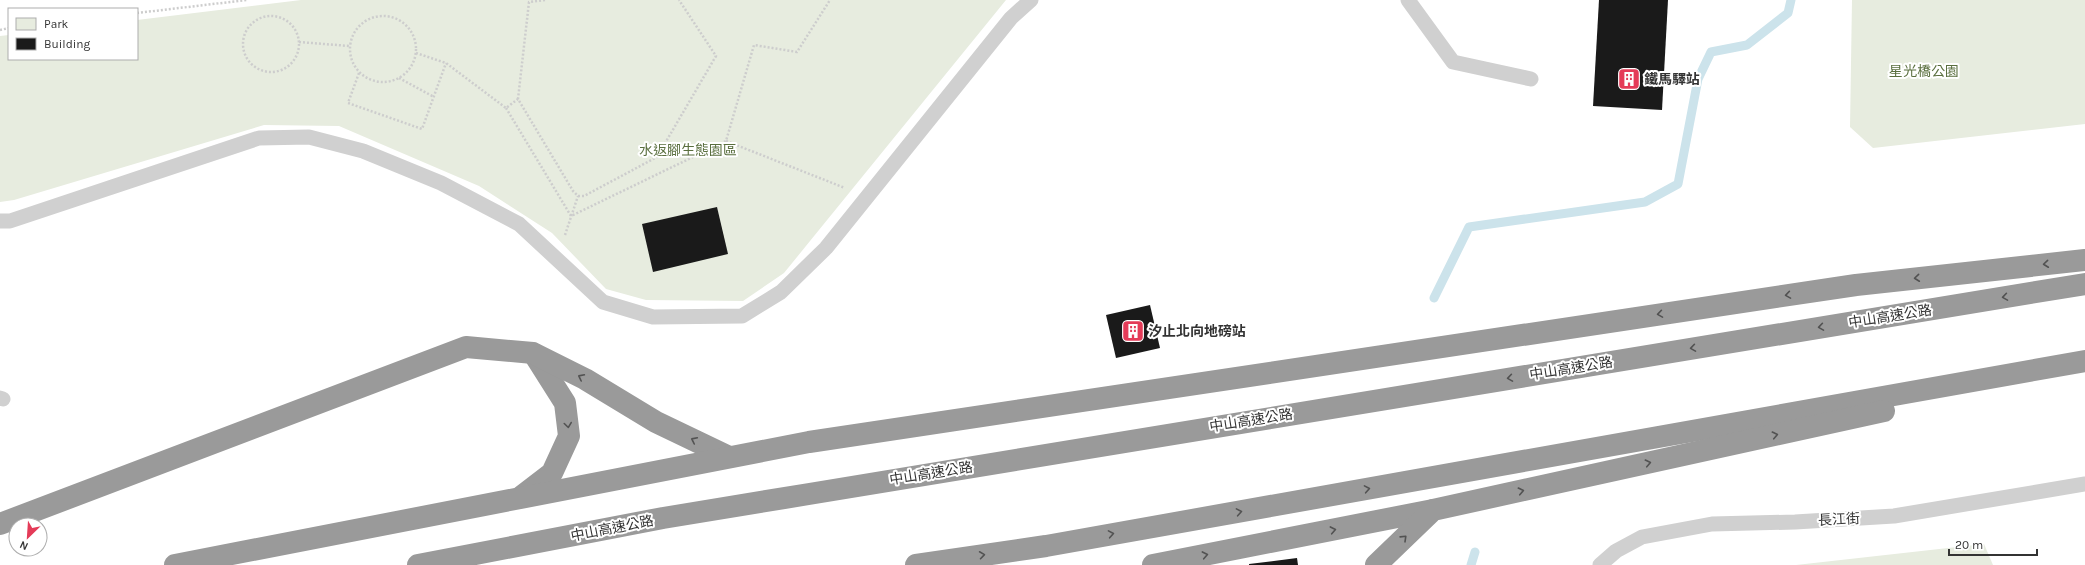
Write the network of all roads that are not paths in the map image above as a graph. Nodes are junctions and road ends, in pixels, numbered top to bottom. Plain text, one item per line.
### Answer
1 (1031, 0) edge
2 (1408, 0) edge
3 (1531, 79) dead end
4 (0, 221) edge
5 (2085, 260) edge
6 (2085, 284) edge
7 (533, 353) junction
8 (2085, 361) edge
9 (2085, 367) edge
10 (729, 457) junction
11 (2085, 484) edge
12 (519, 498) junction
13 (1433, 510) junction
14 (0, 524) edge
15 (175, 565) edge
16 (418, 565) edge
17 (916, 565) edge
18 (1153, 565) edge
19 (1376, 565) edge
20 (1600, 565) edge

1 - 4 lane
2 - 3 lane
5 -> 10 highway
6 -> 16 highway, 中山高速公路
10 -> 7 highway
7 -> 12 highway
7 - 14 highway
17 -> 8 highway
13 -> 9 highway
10 - 12 highway
11 - 20 lane, 長江街
12 - 15 highway
18 -> 13 highway
19 -> 13 highway

